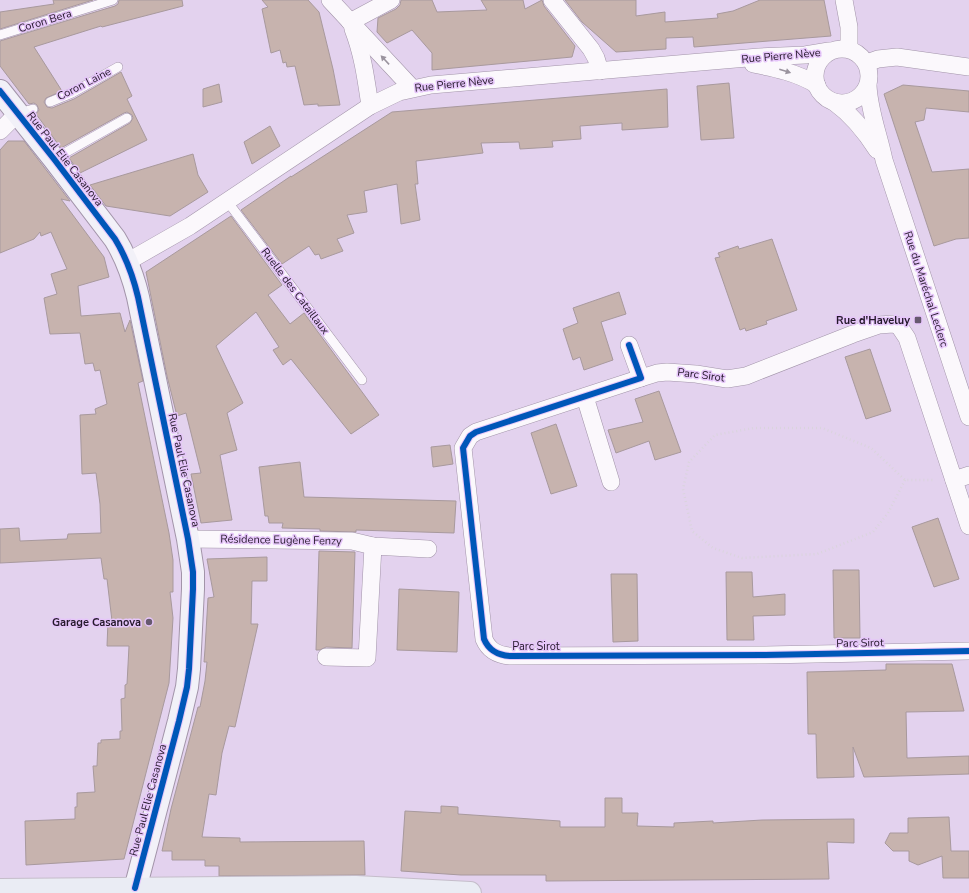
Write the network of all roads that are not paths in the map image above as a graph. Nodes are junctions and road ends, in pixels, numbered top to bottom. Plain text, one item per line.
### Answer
1 (113, 0) edge
2 (330, 0) edge
3 (391, 0) edge
4 (552, 0) edge
5 (844, 0) edge
6 (350, 22) junction
7 (0, 35) edge
8 (849, 49) junction
9 (829, 52) junction
10 (734, 60) junction
11 (867, 64) junction
12 (118, 67) dead end
13 (969, 68) edge
14 (600, 71) junction
15 (817, 85) junction
16 (868, 85) junction
17 (412, 88) junction
18 (0, 91) edge
19 (50, 102) dead end
20 (834, 102) junction
21 (370, 106) junction
22 (25, 112) junction
23 (127, 118) dead end
24 (0, 131) edge
25 (54, 159) junction
26 (884, 160) junction
27 (228, 202) junction
28 (127, 262) junction
29 (629, 345) dead end
30 (641, 378) junction
31 (362, 380) dead end
32 (585, 397) junction
33 (969, 418) edge
34 (961, 478) edge
35 (612, 482) dead end
36 (969, 526) edge
37 (188, 539) junction
38 (373, 546) junction
39 (428, 549) dead end
40 (969, 651) edge
41 (326, 657) dead end
42 (0, 890) edge
43 (280, 890) edge
44 (135, 891) edge
45 (470, 893) edge

1 - 7 lane, Coron Bera
2 - 6 street
3 - 6 street
4 - 14 street
5 - 8 street
17 -> 6 street
6 - 21 street
8 - 9 street
8 - 11 street
9 - 10 street, Rue Pierre Nève
9 - 15 street
10 - 14 street, Rue Pierre Nève
10 -> 15 street, Rue Pierre Nève
11 - 13 street
11 - 16 street
12 - 19 lane, Coron Laine
14 - 17 street, Rue Pierre Nève
15 - 20 street
16 - 20 street
16 - 26 street, Rue du Maréchal Leclerc
17 - 21 street, Rue Pierre Nève
18 - 22 street, Rue Paul Elie Casanova
20 - 26 street, Rue du Maréchal Leclerc
21 - 27 street, Rue Pierre Nève
22 - 24 street
22 - 25 street, Rue Paul Elie Casanova
23 - 25 lane
25 - 28 street, Rue Paul Elie Casanova
26 - 33 street, Rue du Maréchal Leclerc
27 - 28 street, Rue Pierre Nève
27 - 31 lane, Ruelle des Cataillaux
28 - 37 street, Rue Paul Elie Casanova
29 - 30 street
30 - 32 street, Parc Sirot
30 - 34 street, Parc Sirot
32 - 35 street
32 - 40 street, Parc Sirot
34 - 36 street, Parc Sirot
37 - 38 street, Résidence Eugène Fenzy
37 - 44 street, Rue Paul Elie Casanova
38 - 39 street, Résidence Eugène Fenzy
38 - 41 street
42 - 44 main road
43 - 44 main road
43 - 45 main road

